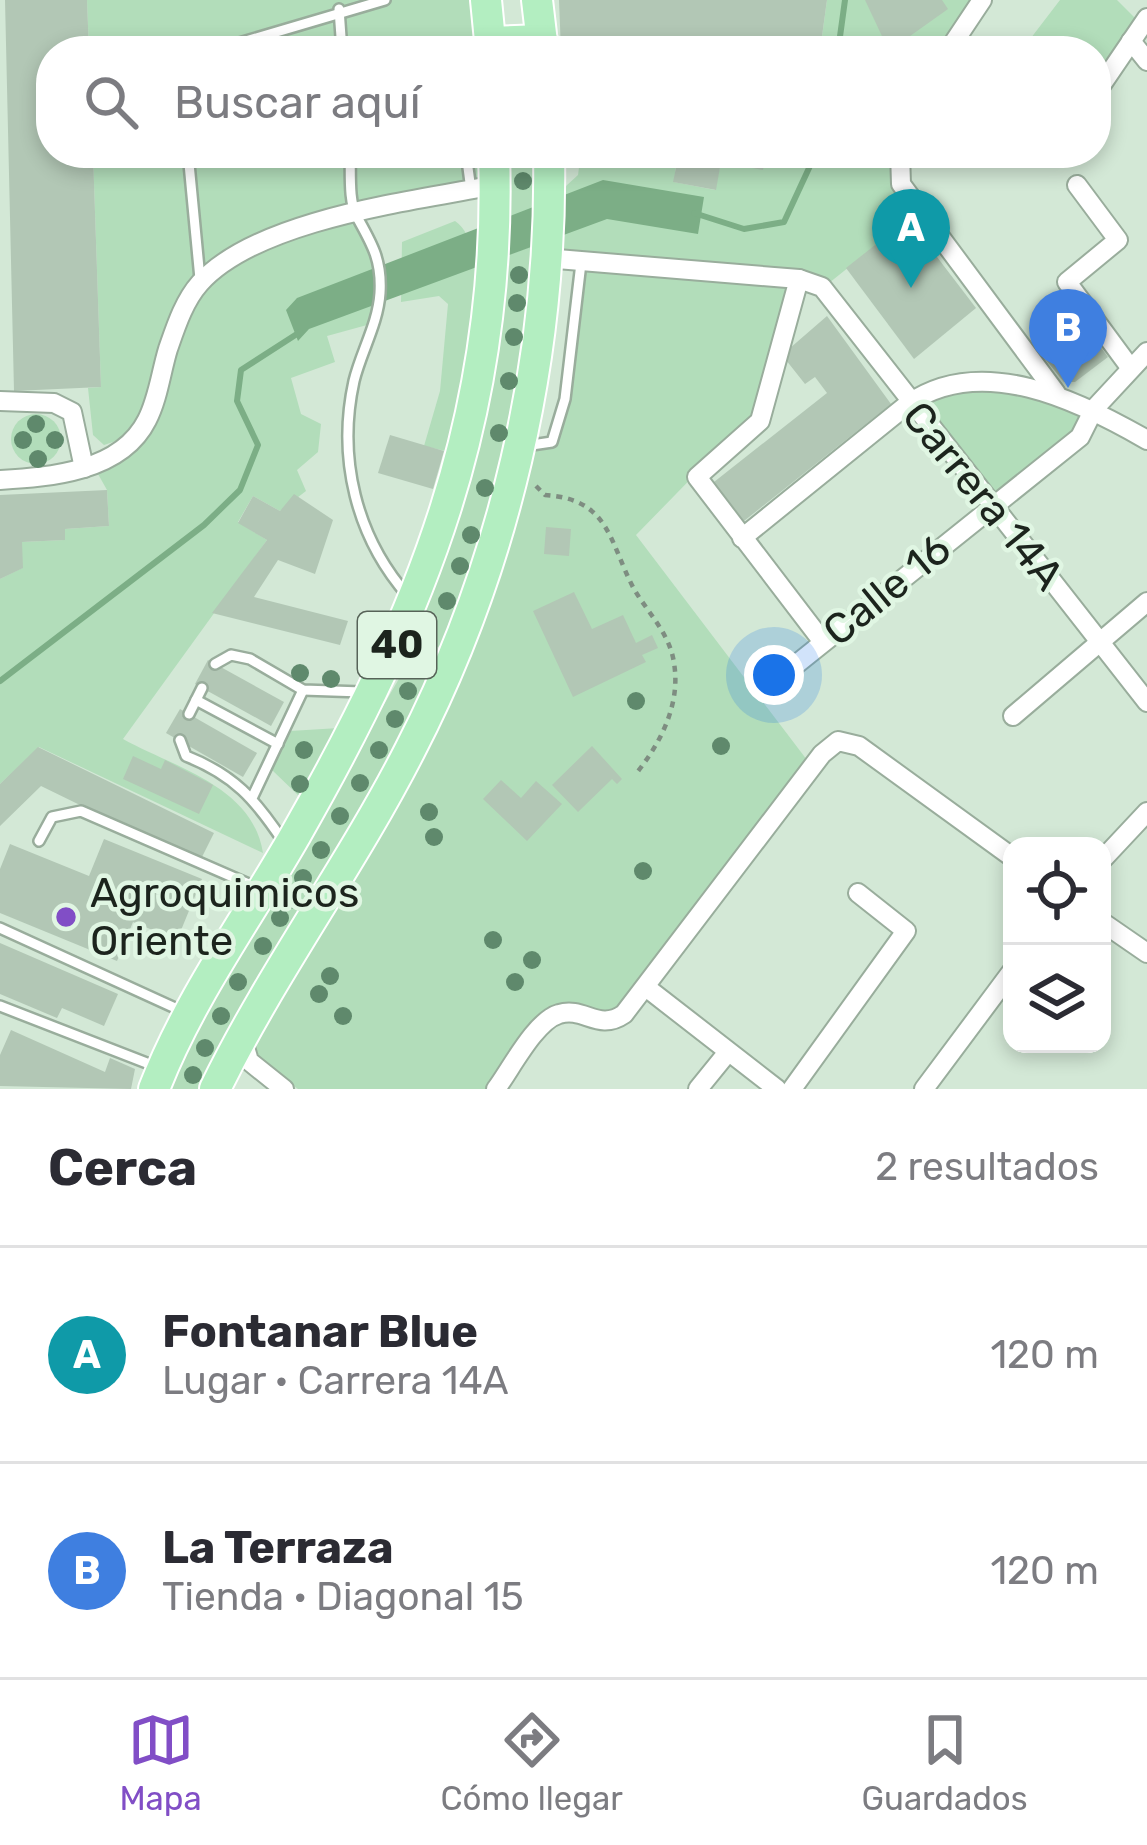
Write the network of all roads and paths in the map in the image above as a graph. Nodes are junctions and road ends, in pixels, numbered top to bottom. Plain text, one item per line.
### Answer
1 (386, 0) edge
2 (486, 0) edge
3 (537, 0) edge
4 (982, 0) edge
5 (339, 9) junction
6 (1147, 18) edge
7 (257, 36) edge
8 (341, 36) edge
9 (489, 36) edge
10 (542, 36) edge
11 (958, 36) edge
12 (1131, 41) junction
13 (1147, 61) edge
14 (1111, 71) edge
15 (190, 168) edge
16 (351, 168) edge
17 (473, 168) edge
18 (489, 168) edge
19 (548, 168) edge
20 (901, 168) edge
21 (1077, 185) dead end
22 (483, 188) junction
23 (354, 214) junction
24 (544, 258) junction
25 (581, 261) junction
26 (799, 279) junction
27 (201, 283) junction
28 (1147, 352) edge
29 (1130, 366) junction
30 (1056, 394) junction
31 (0, 401) edge
32 (908, 404) junction
33 (1094, 409) junction
34 (1147, 440) edge
35 (517, 455) junction
36 (84, 468) junction
37 (0, 480) edge
38 (989, 506) junction
39 (742, 538) junction
40 (1147, 602) edge
41 (415, 604) junction
42 (1098, 640) junction
43 (823, 642) junction
44 (396, 646) junction
45 (214, 664) dead end
46 (448, 666) junction
47 (778, 679) dead end
48 (202, 688) dead end
49 (303, 690) junction
50 (374, 692) junction
51 (196, 700) junction
52 (1147, 702) edge
53 (189, 714) dead end
54 (1013, 716) dead end
55 (180, 740) dead end
56 (278, 744) junction
57 (635, 776) dead end
58 (254, 796) junction
59 (1147, 812) edge
60 (39, 841) dead end
61 (288, 849) junction
62 (1003, 850) edge
63 (1111, 850) edge
64 (263, 890) junction
65 (858, 893) dead end
66 (0, 928) edge
67 (1111, 928) edge
68 (1147, 953) edge
69 (1003, 983) edge
70 (647, 988) junction
71 (0, 1006) edge
72 (189, 1014) junction
73 (728, 1052) junction
74 (231, 1076) edge
75 (158, 1079) edge
76 (284, 1089) edge
77 (496, 1089) edge
78 (698, 1089) edge
79 (777, 1089) edge
80 (792, 1089) edge
81 (924, 1089) edge

1 - 5 lane
2 - 9 main road
3 - 10 main road
4 - 11 street
5 - 7 lane
5 - 8 lane
6 - 12 street
12 - 13 street
12 - 14 street
15 - 27 lane
16 - 23 lane
17 - 22 lane
18 - 22 main road, 40
19 - 24 main road, 40
20 - 30 street
21 - 29 street
22 - 23 street
22 - 41 main road, 40
23 - 27 street
23 - 41 lane
24 - 25 street
24 - 35 main road, 40
25 - 26 street
25 - 35 lane
26 - 32 street, Carrera 14A
26 - 39 street
27 - 36 street
28 - 29 street, Calle 16
29 - 33 street, Calle 16
30 - 32 street
30 - 33 street
31 - 36 street
32 - 38 street, Carrera 14A
32 - 39 street
33 - 34 street
33 - 38 street, Calle 16
35 - 46 main road, 40
35 - 57 path
36 - 37 street
38 - 42 street, Carrera 14A
38 - 43 street, Calle 16
39 - 43 street
40 - 42 street
41 - 44 main road, 40
42 - 52 street, Carrera 14A
42 - 54 street
43 - 47 street, Calle 16
44 - 46 main road, 40
44 - 50 main road, 40
45 - 49 lane
46 - 74 main road, 40
48 - 51 lane
49 - 50 lane
49 - 56 lane
50 - 61 main road, 40
51 - 53 lane
51 - 56 lane
55 - 58 lane
56 - 58 lane
58 - 61 lane
59 - 63 street
60 - 64 lane
61 - 64 main road, 40
62 - 70 street
64 - 72 main road, 40
65 - 80 street
66 - 72 lane
67 - 68 street
69 - 81 street
70 - 73 street
70 - 77 street
71 - 75 lane
72 - 75 main road, 40
73 - 78 street
73 - 79 street
74 - 76 street

